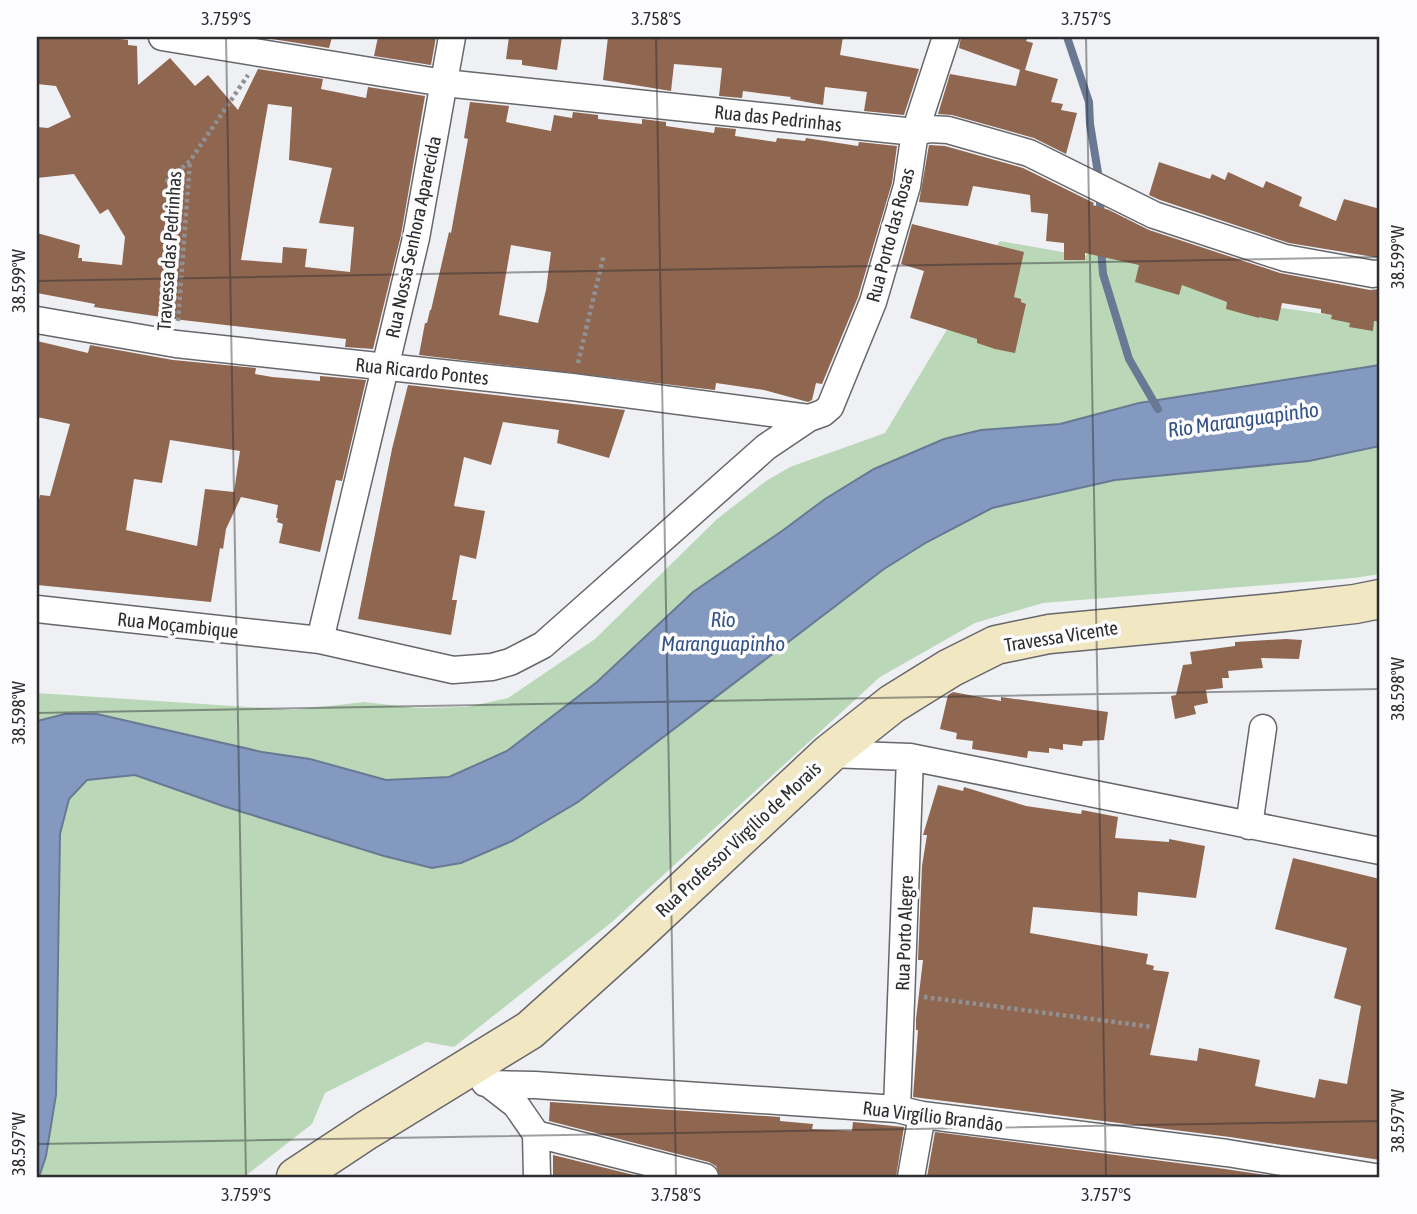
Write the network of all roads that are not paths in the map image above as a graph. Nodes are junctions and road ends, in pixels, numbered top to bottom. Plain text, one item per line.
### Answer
1 (162, 37) edge
2 (452, 37) edge
3 (946, 37) edge
4 (444, 83) junction
5 (915, 132) junction
6 (1377, 274) edge
7 (37, 320) edge
8 (384, 368) junction
9 (808, 418) junction
10 (1380, 599) edge
11 (37, 609) edge
12 (320, 640) junction
13 (1263, 727) dead end
14 (830, 754) junction
15 (910, 757) junction
16 (1248, 826) junction
17 (1380, 851) edge
18 (449, 1079) junction
19 (489, 1084) junction
20 (909, 1112) junction
21 (536, 1134) junction
22 (296, 1177) edge
23 (537, 1177) edge
24 (705, 1177) edge
25 (911, 1177) edge
26 (1375, 1177) edge

1 - 4 street, Rua das Pedrinhas
2 - 4 street, Rua Nossa Senhora Aparecida
3 - 5 street, Rua Porto das Rosas
4 - 5 street, Rua das Pedrinhas
4 - 8 street, Rua Nossa Senhora Aparecida
5 - 6 street, Rua das Pedrinhas
5 - 9 street, Rua Porto das Rosas
7 - 8 street, Rua Ricardo Pontes
8 - 9 street, Rua Ricardo Pontes
8 - 12 street, Rua Nossa Senhora Aparecida
9 - 12 street, Rua Porto das Rosas
10 - 14 main road, Travessa Vicente
11 - 12 street, Rua Moçambique
13 - 16 street
14 - 15 street, Rua Professor Virgílio de Morais
14 - 18 main road, Rua Professor Virgílio de Morais
15 - 16 street, Rua Professor Virgílio de Morais
15 - 20 street, Rua Porto Alegre
16 - 17 street, Rua Professor Virgílio de Morais
18 - 19 street, Rua Virgílio Brandão
18 - 22 main road, Rua Professor Virgílio de Morais
19 - 20 street, Rua Virgílio Brandão
19 - 21 street
20 - 25 street, Rua Porto Alegre
20 - 26 street, Rua Virgílio Brandão
21 - 23 street
21 - 24 street

